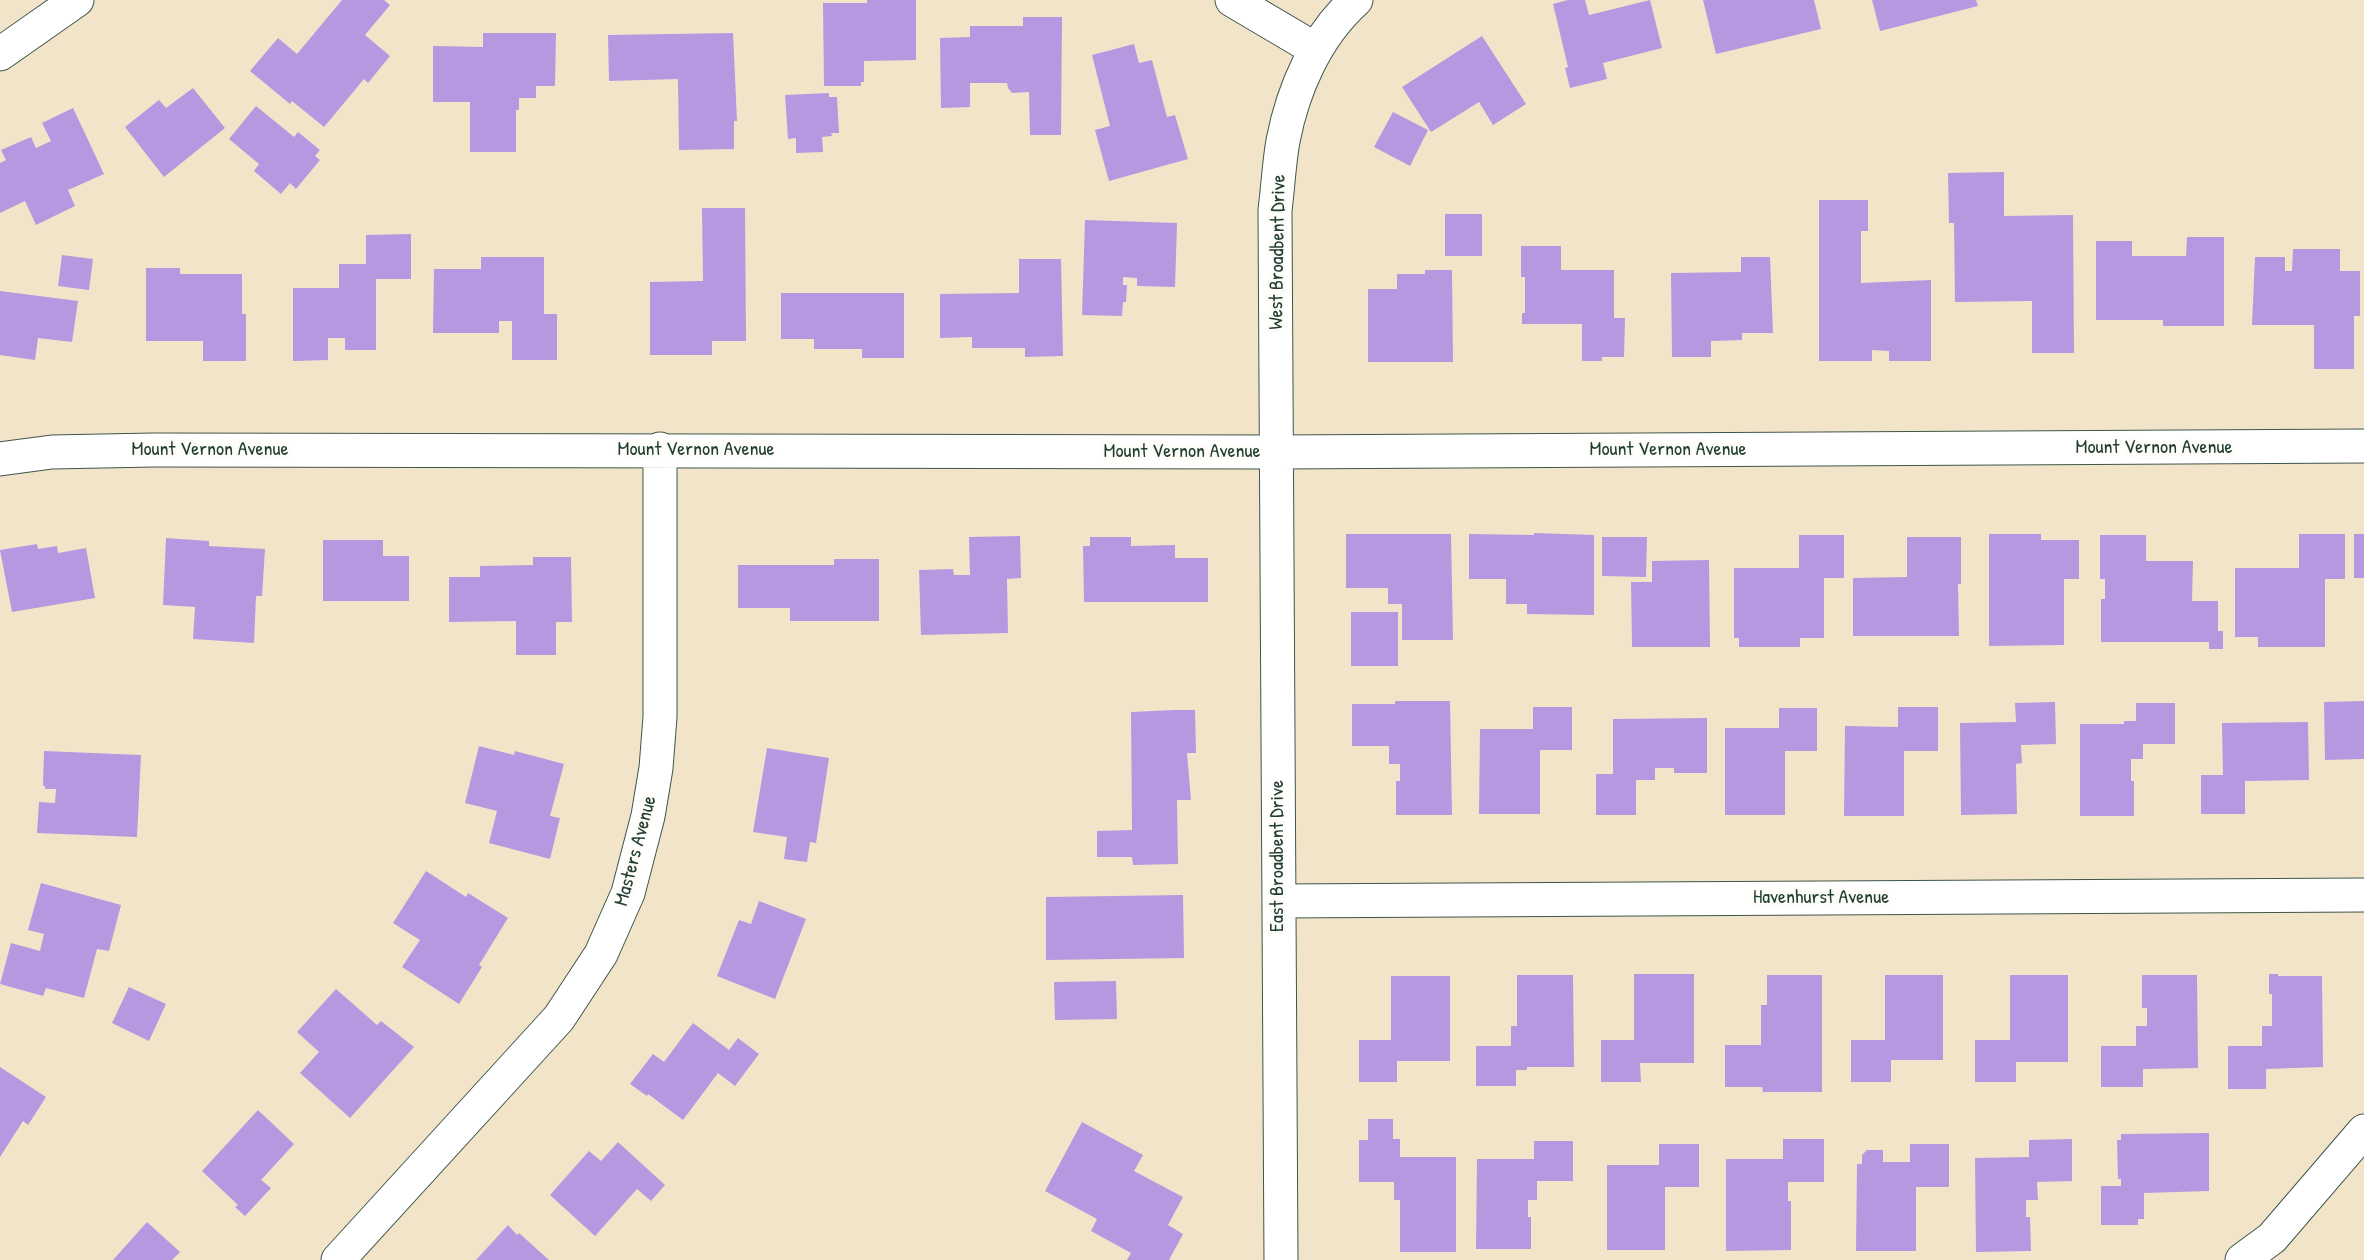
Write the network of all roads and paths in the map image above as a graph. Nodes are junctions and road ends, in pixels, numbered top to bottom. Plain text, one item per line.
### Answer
1 (77, 0) edge
2 (1232, 0) edge
3 (1356, 0) edge
4 (1316, 49) junction
5 (0, 54) edge
6 (2364, 446) edge
7 (660, 449) junction
8 (1277, 452) junction
9 (0, 459) edge
10 (2364, 895) edge
11 (1278, 901) junction
12 (2364, 1131) edge
13 (338, 1260) edge
14 (1281, 1260) edge
15 (2242, 1260) edge

1 - 5 street
2 - 4 street
3 - 4 street, West Broadbent Drive
4 - 8 street, West Broadbent Drive
6 - 8 street, Mount Vernon Avenue
7 - 8 street, Mount Vernon Avenue
7 - 9 street, Mount Vernon Avenue
7 - 13 street, Masters Avenue
8 - 11 street, East Broadbent Drive
10 - 11 street, Havenhurst Avenue
11 - 14 street, East Broadbent Drive
12 - 15 street

